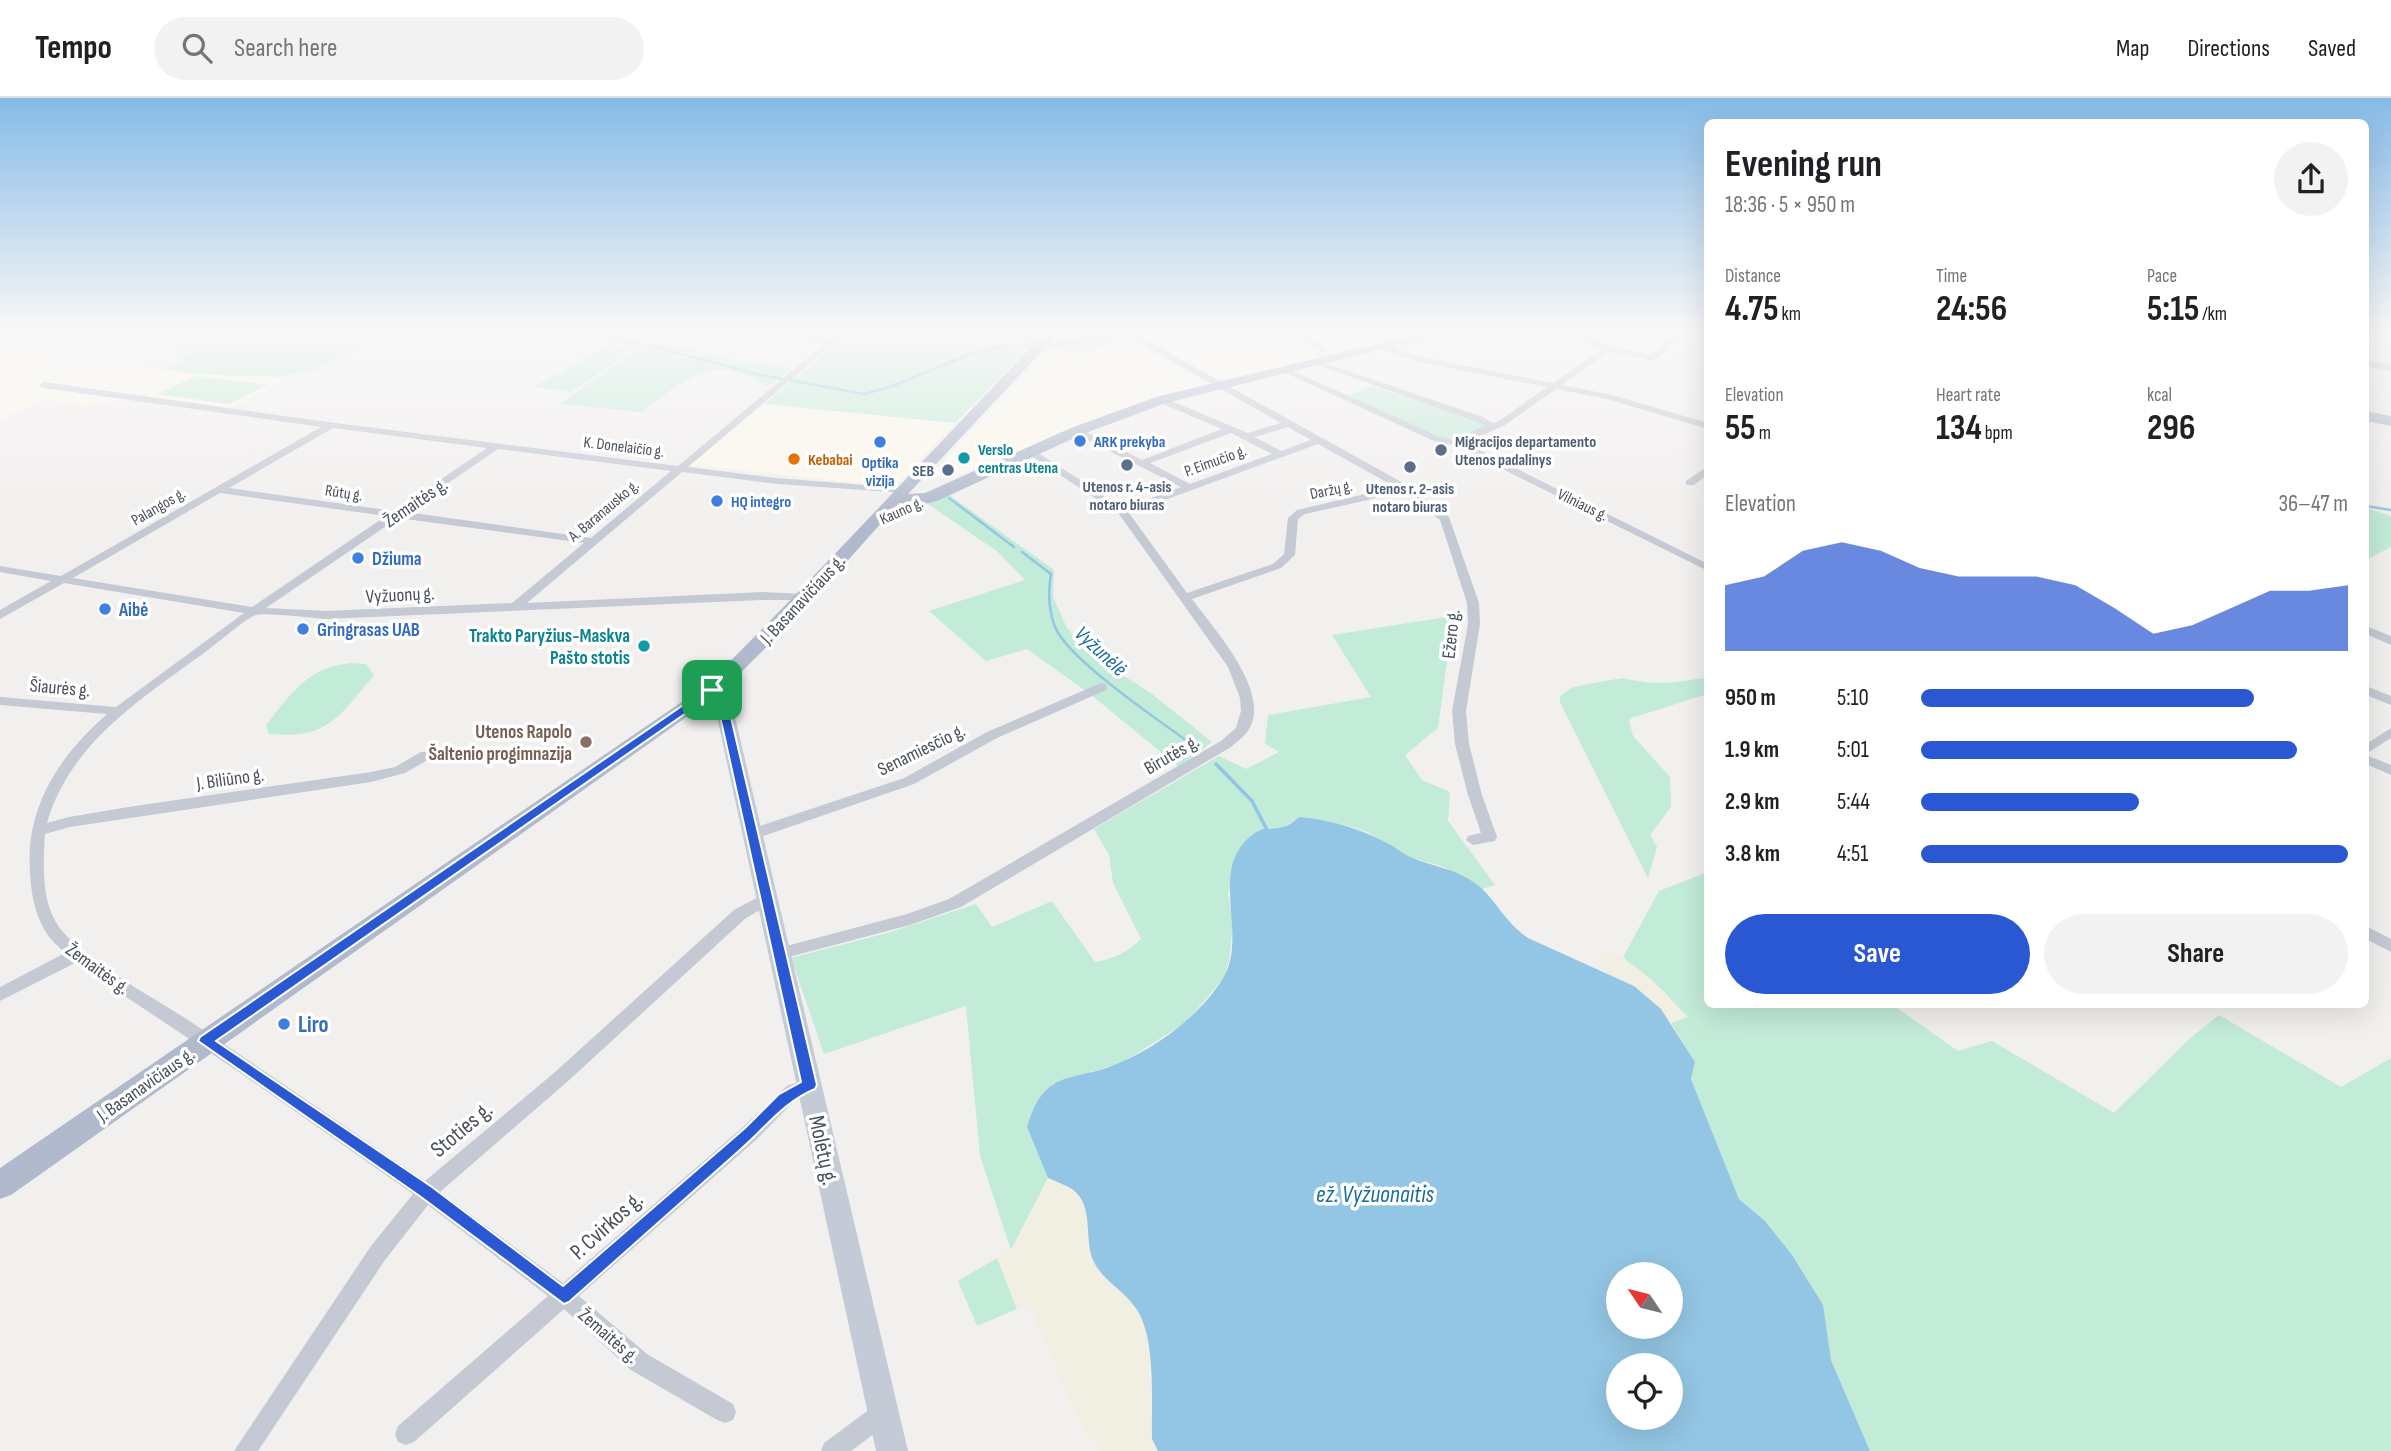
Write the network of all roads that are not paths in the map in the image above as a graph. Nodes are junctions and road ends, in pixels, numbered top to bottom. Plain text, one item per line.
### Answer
1 (124, 396) edge
2 (766, 396) edge
3 (993, 396) edge
4 (1175, 396) edge
5 (1238, 396) edge
6 (1340, 396) edge
7 (1413, 396) edge
8 (1539, 396) edge
9 (1606, 396) edge
10 (1161, 400) junction
11 (2369, 417) edge
12 (2391, 421) edge
13 (1290, 423) junction
14 (332, 425) junction
15 (1704, 425) edge
16 (1491, 426) junction
17 (1229, 430) junction
18 (1077, 431) junction
19 (1247, 436) junction
20 (1319, 440) junction
21 (1457, 443) junction
22 (496, 446) junction
23 (1029, 451) junction
24 (1280, 454) junction
25 (1142, 463) junction
26 (678, 468) junction
27 (923, 469) junction
28 (1704, 472) edge
29 (966, 480) junction
30 (1189, 486) junction
31 (1401, 486) junction
32 (1704, 488) edge
33 (218, 490) junction
34 (939, 493) junction
35 (898, 494) junction
36 (1123, 512) junction
37 (396, 515) junction
38 (872, 523) junction
39 (591, 541) junction
40 (1704, 566) edge
41 (0, 569) edge
42 (61, 580) junction
43 (804, 598) junction
44 (1184, 598) junction
45 (516, 606) junction
46 (254, 611) junction
47 (0, 615) edge
48 (2369, 631) edge
49 (2391, 640) edge
50 (1101, 687) dead end
51 (712, 690) junction
52 (2369, 691) edge
53 (0, 701) edge
54 (2391, 701) edge
55 (117, 711) junction
56 (2391, 732) edge
57 (2369, 748) edge
58 (426, 755) dead end
59 (2369, 760) edge
60 (2391, 771) edge
61 (38, 831) junction
62 (753, 834) junction
63 (1473, 840) dead end
64 (768, 898) junction
65 (2369, 934) edge
66 (2391, 946) edge
67 (781, 954) junction
68 (76, 955) junction
69 (0, 995) edge
70 (205, 1041) junction
71 (809, 1085) junction
72 (0, 1185) edge
73 (426, 1192) junction
74 (564, 1296) junction
75 (725, 1412) dead end
76 (882, 1414) junction
77 (406, 1434) dead end
78 (245, 1451) edge
79 (832, 1451) edge
80 (892, 1451) edge

1 - 14 street, K. Donelaičio g.
2 - 26 street, A. Baranausko g.
3 - 27 main road, J. Basanavičiaus g.
4 - 10 main road, Kauno g.
5 - 13 street, Ežero g.
6 - 21 street, Vilniaus g.
7 - 16 street
8 - 16 street
9 - 15 street
10 - 17 street
10 - 18 main road, Kauno g.
11 - 12 main road
13 - 19 street
13 - 20 street, Ežero g.
14 - 22 street, K. Donelaičio g.
14 - 33 street, Palangos g.
16 - 21 street
17 - 19 street
17 - 25 street
18 - 23 main road, Kauno g.
18 - 25 street
19 - 24 street
20 - 24 street, P. Eimučio g.
20 - 31 street, Ežero g.
21 - 40 street, Vilniaus g.
22 - 26 street, K. Donelaičio g.
22 - 37 street, Žemaitės g.
23 - 29 main road, Kauno g.
23 - 36 street, Birutės g.
24 - 30 street, P. Eimučio g.
25 - 30 street
26 - 35 street, K. Donelaičio g.
26 - 39 street, A. Baranausko g.
27 - 29 main road, Kauno g.
27 - 35 main road, J. Basanavičiaus g.
28 - 32 street
29 - 34 main road, Kauno g.
30 - 36 street, P. Eimučio g.
31 - 44 street, Daržų g.
31 - 63 street, Ežero g.
33 - 37 street, Rūtų g.
33 - 42 street, Palangos g.
34 - 35 main road, Kauno g.
34 - 38 main road, Kauno g.
35 - 38 main road, J. Basanavičiaus g.
36 - 44 street, Birutės g.
37 - 39 street, Rūtų g.
37 - 46 street, Žemaitės g.
38 - 43 main road, J. Basanavičiaus g.
39 - 45 street, A. Baranausko g.
41 - 42 street, Vyžuonų g.
42 - 46 street, Vyžuonų g.
42 - 47 street, Palangos g.
43 - 45 street, Vyžuonų g.
43 - 51 main road, J. Basanavičiaus g.
44 - 67 street, Birutės g.
45 - 46 street, Vyžuonų g.
46 - 55 street, Žemaitės g.
48 - 49 street
50 - 62 street, Senamiesčio g.
51 - 62 street, Molėtų g.
51 - 70 main road, J. Basanavičiaus g.
52 - 54 street
53 - 55 street, Šiaurės g.
55 - 61 street, Žemaitės g.
56 - 57 street
58 - 61 street, J. Biliūno g.
59 - 60 street
61 - 68 street, Žemaitės g.
62 - 64 street, Molėtų g.
64 - 67 street, Molėtų g.
64 - 73 street, Stoties g.
65 - 66 street
67 - 71 street, Molėtų g.
68 - 69 street
68 - 70 street, Žemaitės g.
70 - 72 main road, J. Basanavičiaus g.
70 - 73 street, Žemaitės g.
71 - 74 street, P. Cvirkos g.
71 - 76 street, Molėtų g.
73 - 74 street, Žemaitės g.
73 - 78 street, Stoties g.
74 - 75 street, Žemaitės g.
74 - 77 street, P. Cvirkos g.
76 - 79 street
76 - 80 street, Molėtų g.

